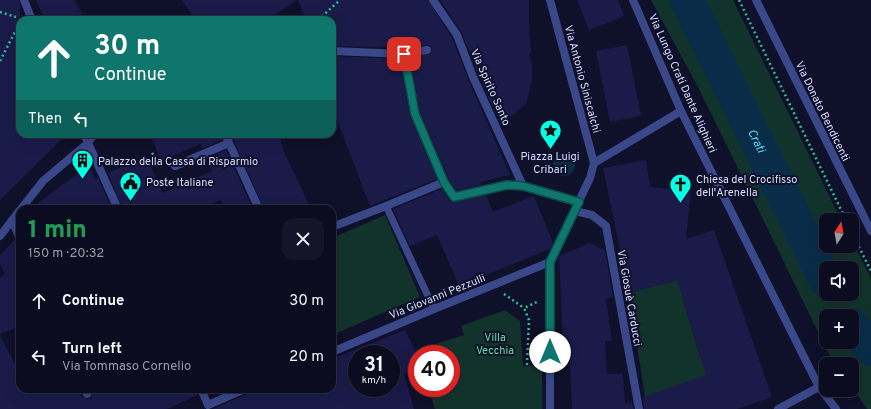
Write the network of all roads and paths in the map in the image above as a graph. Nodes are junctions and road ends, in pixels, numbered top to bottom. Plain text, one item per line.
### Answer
1 (24, 0) edge
2 (340, 0) edge
3 (433, 0) edge
4 (550, 0) edge
5 (633, 0) edge
6 (739, 0) edge
7 (756, 0) edge
8 (0, 12) edge
9 (16, 16) edge
10 (30, 16) edge
11 (322, 16) edge
12 (16, 30) edge
13 (427, 50) dead end
14 (336, 51) edge
15 (404, 54) junction
16 (0, 61) edge
17 (681, 111) junction
18 (86, 138) edge
19 (92, 138) edge
20 (227, 138) edge
21 (88, 143) junction
22 (229, 143) junction
23 (594, 163) junction
24 (175, 166) dead end
25 (444, 182) junction
26 (523, 186) junction
27 (579, 202) junction
28 (23, 205) edge
29 (116, 205) edge
30 (257, 205) edge
31 (386, 206) junction
32 (575, 211) junction
33 (843, 213) edge
34 (16, 214) edge
35 (12, 220) junction
36 (336, 225) edge
37 (16, 230) edge
38 (871, 231) edge
39 (0, 236) edge
40 (859, 247) edge
41 (550, 262) junction
42 (871, 271) edge
43 (505, 294) dead end
44 (550, 295) junction
45 (524, 308) junction
46 (434, 309) junction
47 (336, 350) edge
48 (527, 365) dead end
49 (819, 387) joint
50 (202, 393) edge
51 (237, 393) edge
52 (827, 397) edge
53 (207, 407) edge
54 (550, 409) edge
55 (639, 409) edge
56 (778, 409) edge
57 (836, 409) edge

1 - 10 street
2 - 11 path
3 - 26 street, Via Spirito Santo
4 - 23 street, Via Antonio Siniscalchi
5 - 17 street, Via Lungo Crati Dante Alighieri
6 - 33 path
7 - 38 street, Via Donato Bendicenti
8 - 9 path
12 - 16 path
13 - 15 street
14 - 15 street
15 - 25 street
17 - 23 street
17 - 49 street, Via Lungo Crati Dante Alighieri
18 - 21 street
19 - 21 lane
20 - 22 street
21 - 28 street
21 - 29 street
22 - 24 street
22 - 30 street
23 - 27 street
25 - 26 street
25 - 31 street
26 - 27 street
27 - 32 street
31 - 36 street
31 - 46 lane
32 - 41 street
32 - 55 street, Via Giosuè Carducci
34 - 35 street
35 - 37 street
35 - 39 street
40 - 42 path
41 - 44 street
41 - 46 street, Via Giovanni Pezzulli
43 - 45 path
44 - 45 path
44 - 54 street
45 - 48 path
46 - 47 street, Via Giovanni Pezzulli
49 - 56 street
50 - 53 street
51 - 53 street
52 - 57 street, Via Lungo Crati Dante Alighieri

